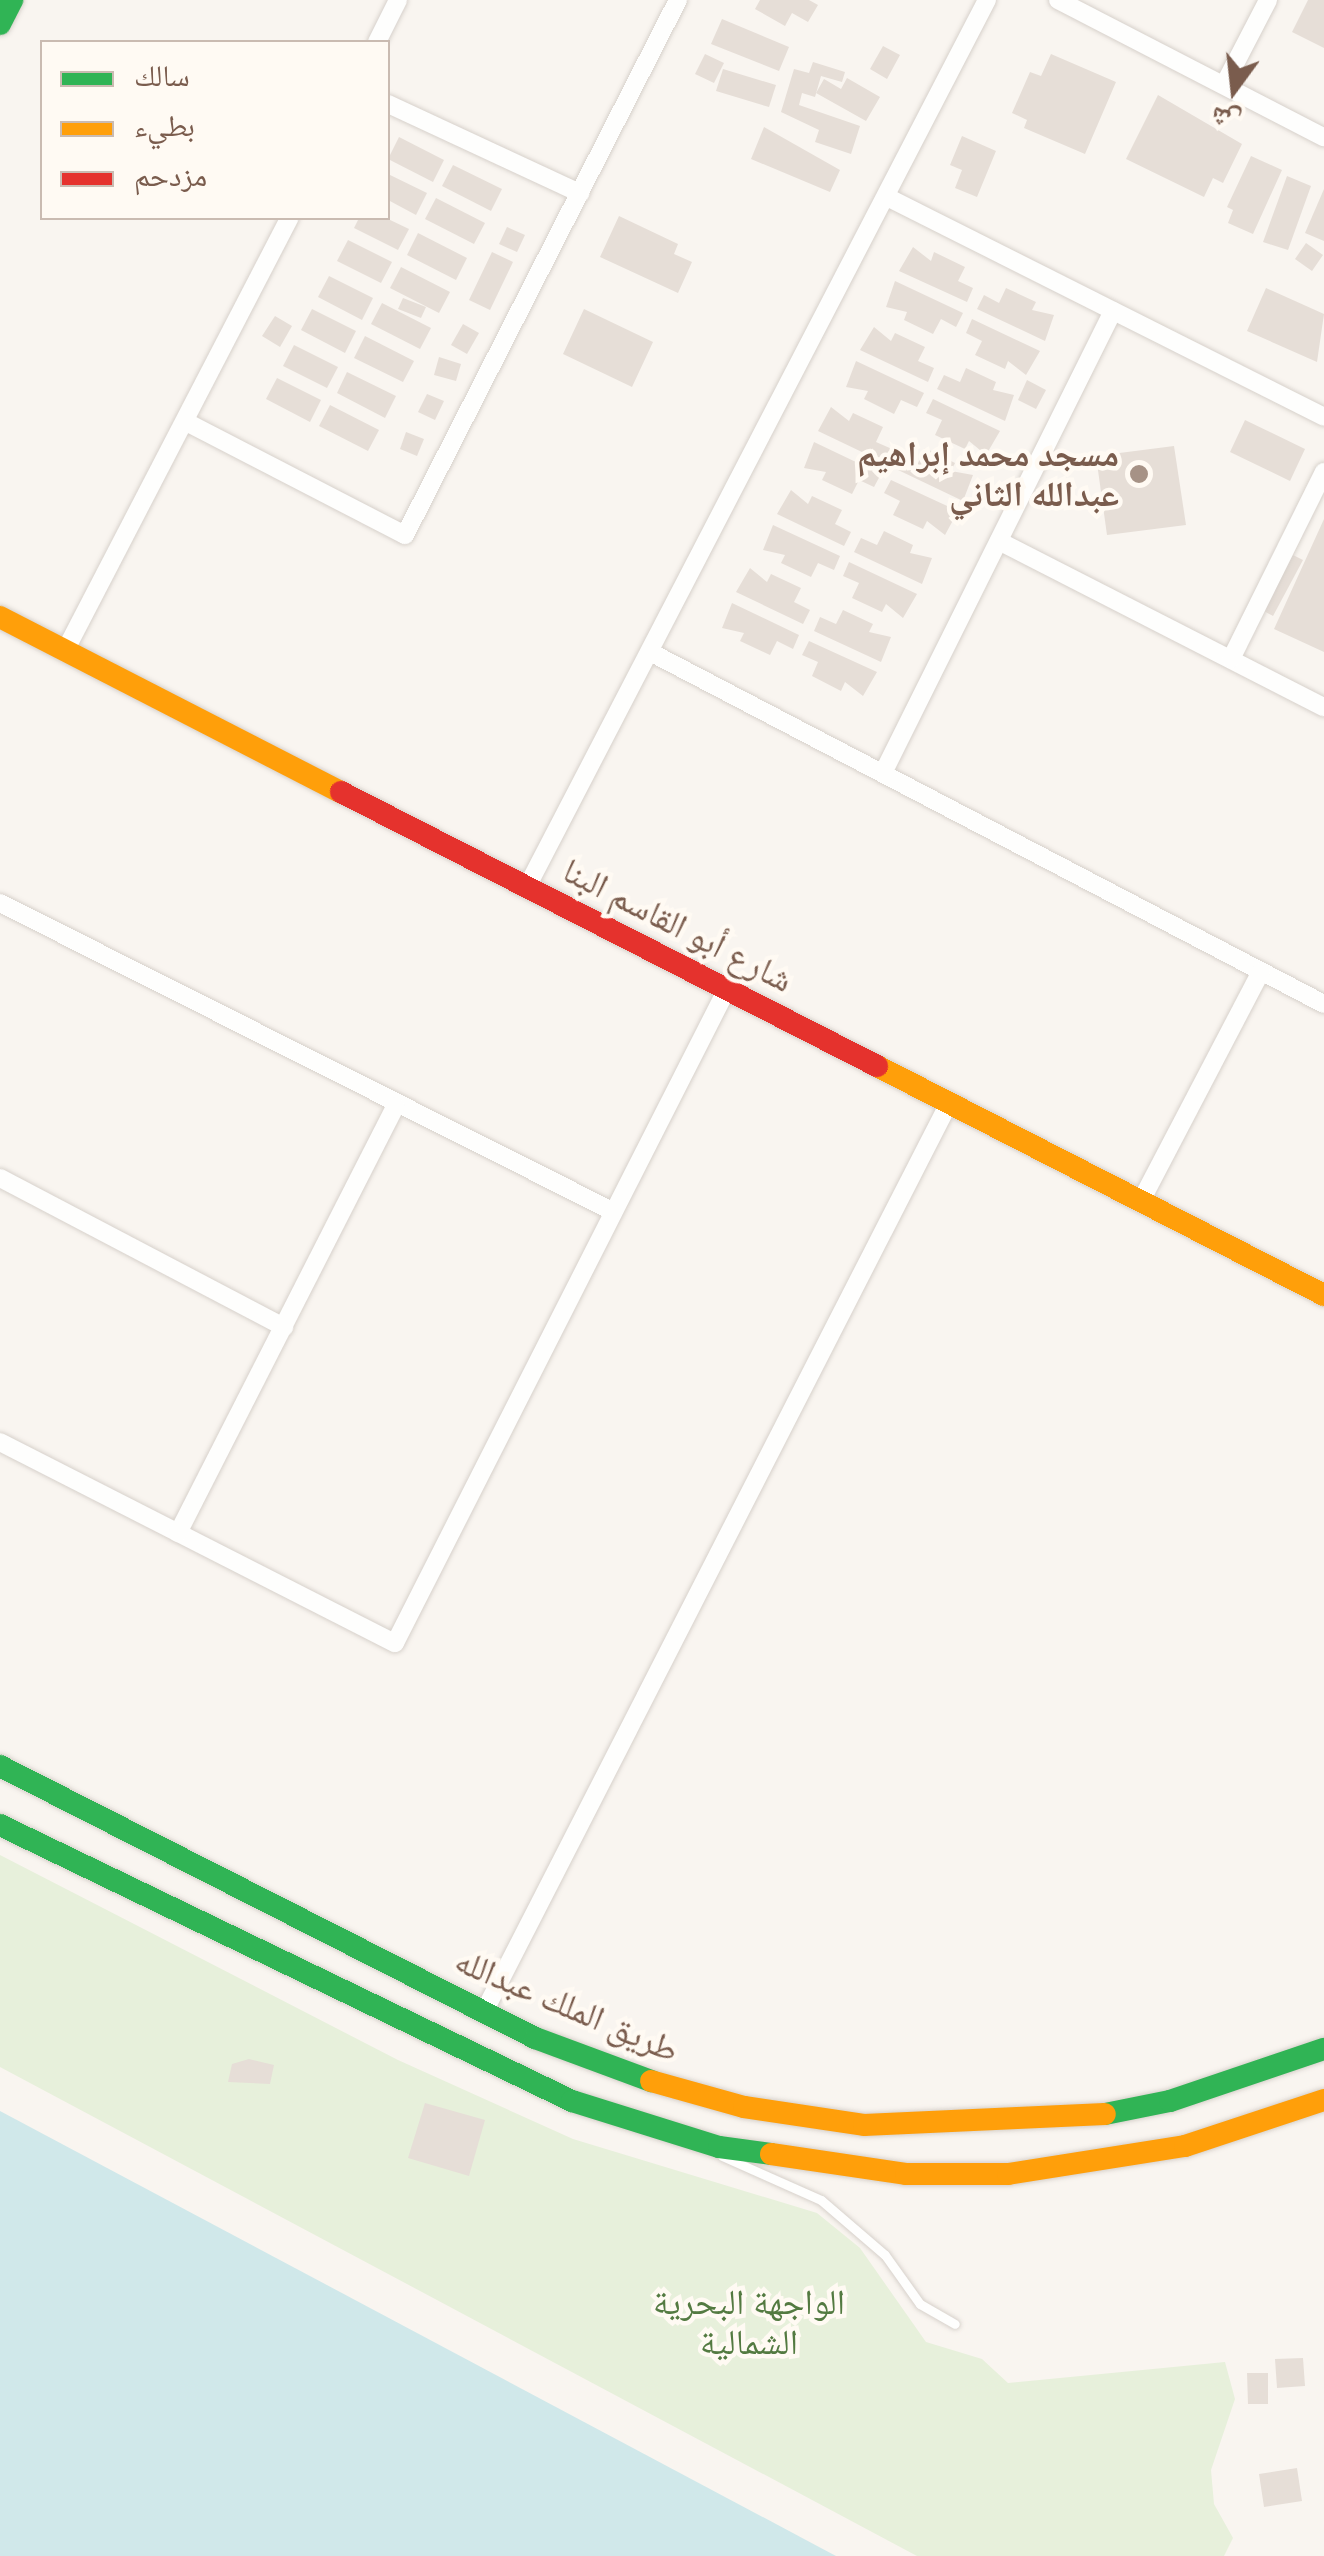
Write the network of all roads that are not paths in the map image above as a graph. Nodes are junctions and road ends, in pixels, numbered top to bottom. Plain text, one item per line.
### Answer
1 (12, 0) edge
2 (398, 0) edge
3 (678, 0) edge
4 (987, 0) edge
5 (1058, 0) edge
6 (1268, 0) edge
7 (0, 24) edge
8 (378, 40) edge
9 (1224, 85) junction
10 (390, 105) edge
11 (1324, 136) edge
12 (580, 192) junction
13 (886, 197) junction
14 (288, 220) edge
15 (1113, 311) junction
16 (1322, 410) edge
17 (186, 422) junction
18 (1324, 472) edge
19 (999, 541) junction
20 (0, 618) edge
21 (65, 651) junction
22 (650, 652) junction
23 (1232, 659) junction
24 (1324, 706) edge
25 (883, 773) junction
26 (527, 887) junction
27 (0, 904) edge
28 (1262, 972) junction
29 (727, 989) junction
30 (1324, 1004) edge
31 (949, 1103) junction
32 (396, 1106) junction
33 (0, 1178) edge
34 (1141, 1202) junction
35 (612, 1211) junction
36 (1324, 1295) edge
37 (284, 1328) junction
38 (0, 1442) edge
39 (178, 1533) junction
40 (0, 1766) edge
41 (0, 1825) edge
42 (484, 2012) junction
43 (1324, 2049) edge
44 (1324, 2100) edge
45 (669, 2133) junction
46 (955, 2324) dead end

1 - 7 street
2 - 8 street
3 - 12 street
4 - 13 street
5 - 9 street
6 - 9 street
9 - 11 street
10 - 12 street
12 - 17 street
13 - 15 street
13 - 22 street
14 - 17 street
15 - 16 street
15 - 19 street
17 - 21 street
18 - 23 street
19 - 23 street
19 - 25 street
20 - 21 street, شارع أبو القاسم البنا
21 - 26 street, شارع أبو القاسم البنا
22 - 25 street
22 - 26 street
23 - 24 street
25 - 28 street
26 - 29 street, شارع أبو القاسم البنا
27 - 32 street
28 - 30 street
28 - 34 street
29 - 31 street, شارع أبو القاسم البنا
29 - 35 street
31 - 34 street, شارع أبو القاسم البنا
31 - 42 street
32 - 35 street
32 - 37 street
33 - 37 street
34 - 36 street, شارع أبو القاسم البنا
35 - 39 street
37 - 39 street
38 - 39 street
40 - 42 street, طريق الملك عبدالله
41 - 45 street
42 - 43 street, طريق الملك عبدالله
44 - 45 street
45 - 46 lane

